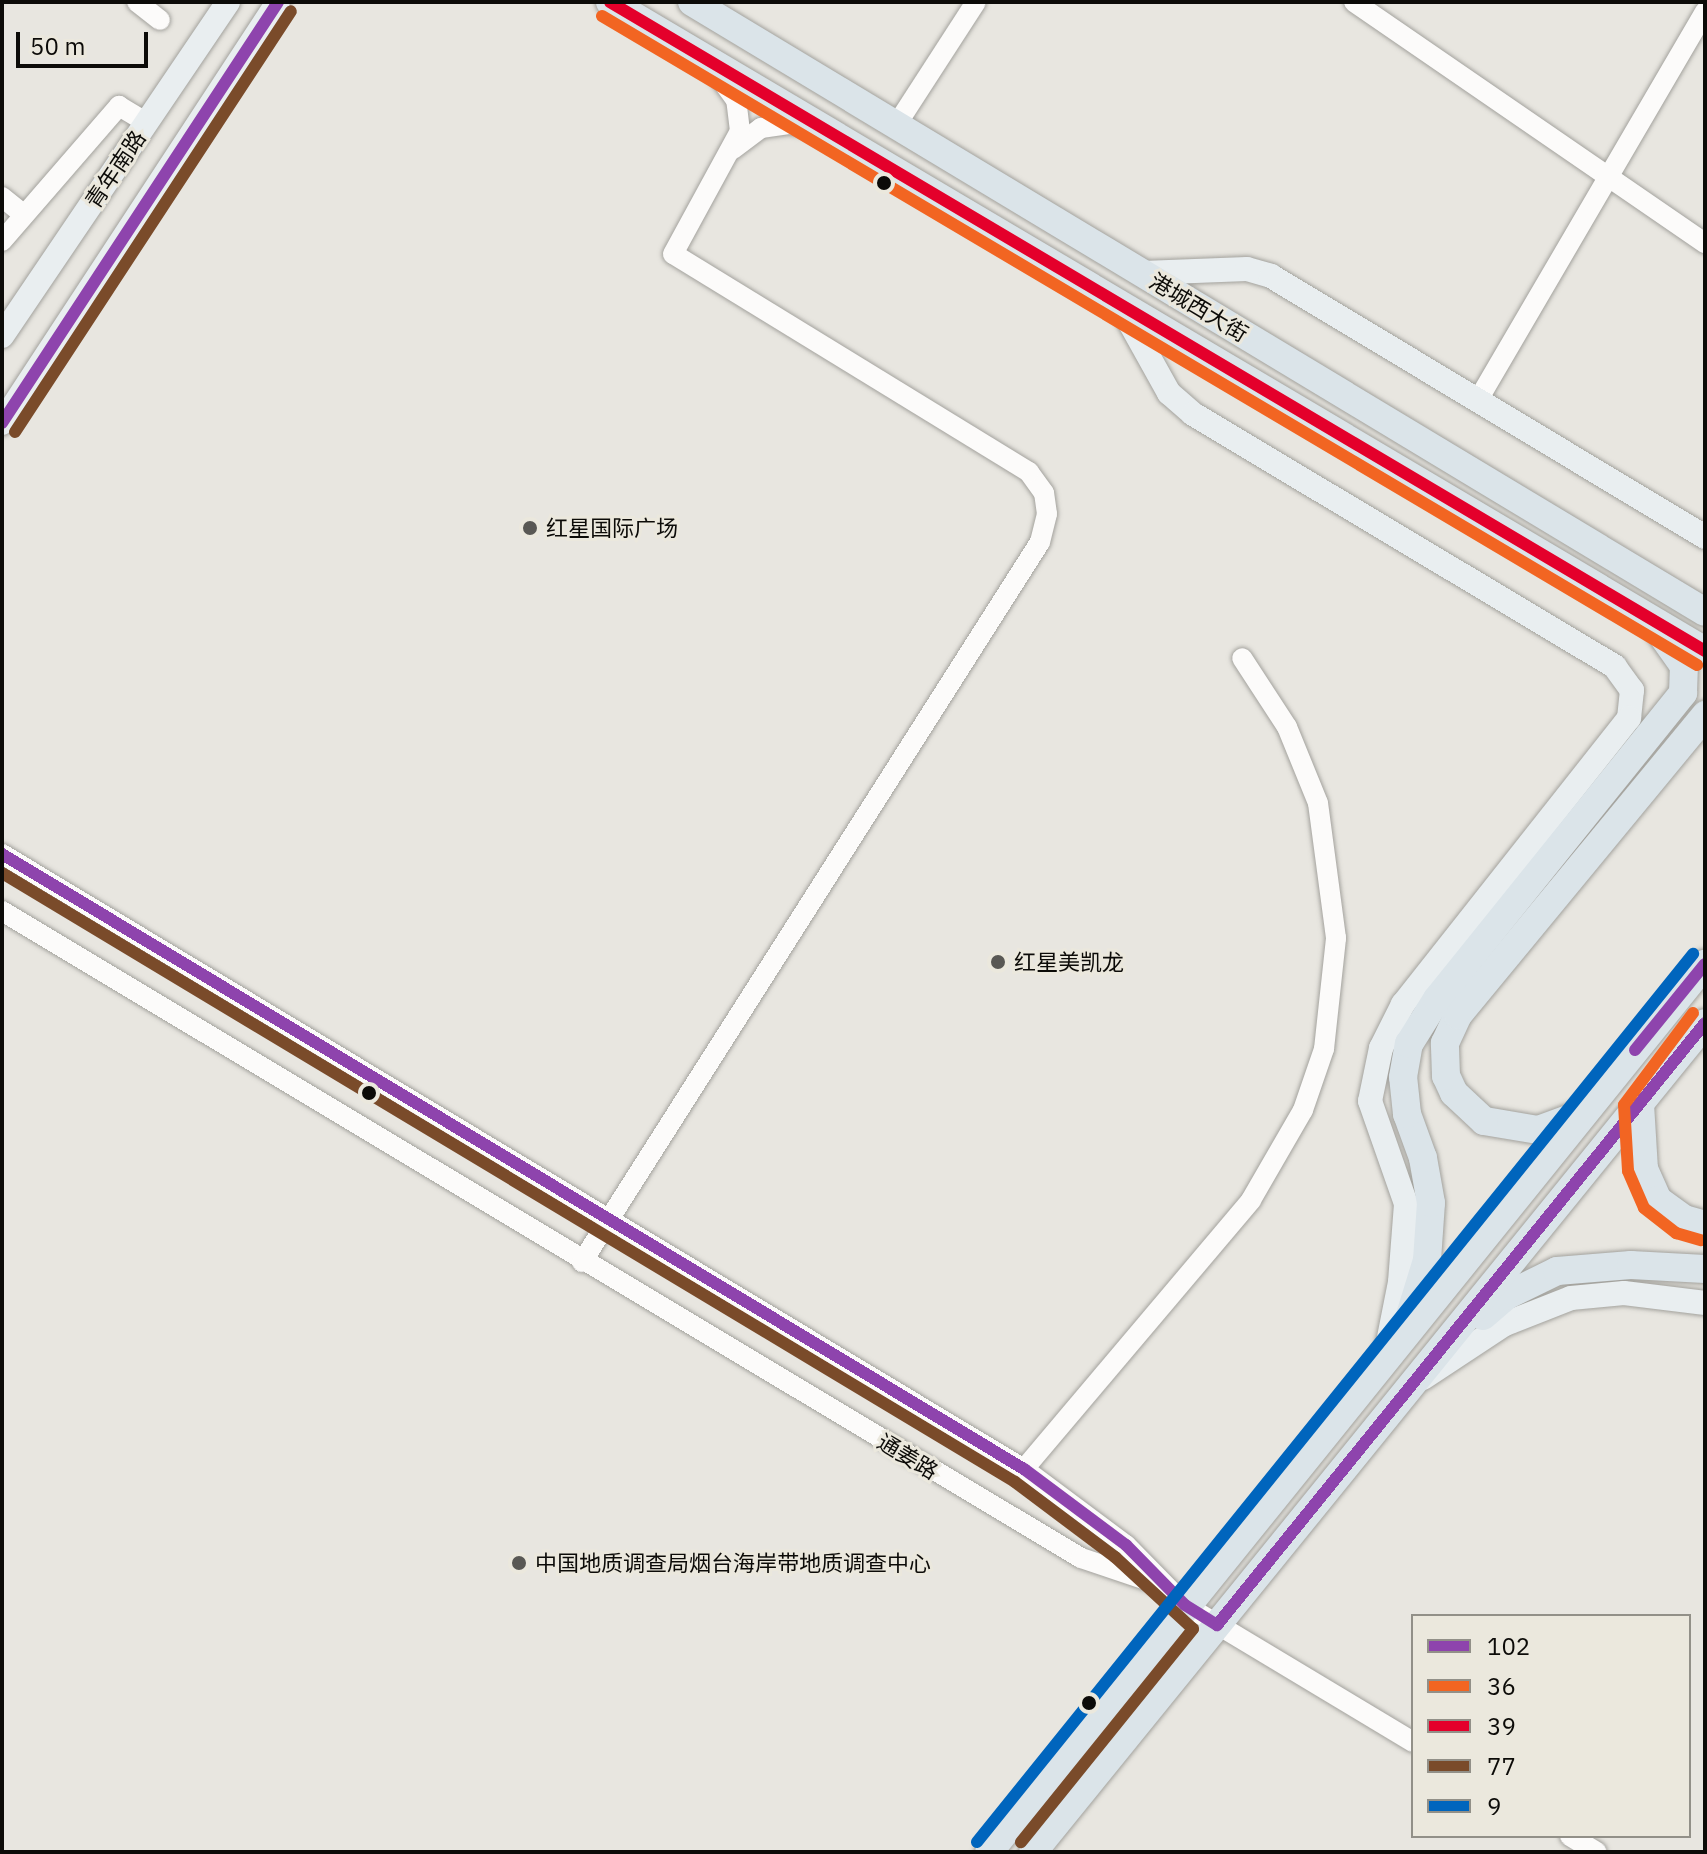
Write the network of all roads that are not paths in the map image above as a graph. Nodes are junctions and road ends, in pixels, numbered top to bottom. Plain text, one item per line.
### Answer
1 (137, 2) edge
2 (228, 2) edge
3 (278, 2) edge
4 (610, 2) edge
5 (692, 2) edge
6 (976, 2) edge
7 (1354, 2) edge
8 (1705, 12) edge
9 (160, 20) dead end
10 (703, 57) junction
11 (147, 123) junction
12 (897, 124) junction
13 (831, 134) junction
14 (733, 149) junction
15 (1608, 176) junction
16 (2, 197) edge
17 (24, 215) junction
18 (2, 241) edge
19 (1705, 243) edge
20 (1143, 273) junction
21 (1120, 305) junction
22 (2, 336) edge
23 (1478, 400) junction
24 (2, 423) edge
25 (1705, 537) edge
26 (1606, 593) junction
27 (1701, 608) edge
28 (1705, 651) edge
29 (1242, 658) dead end
30 (1705, 715) edge
31 (2, 854) edge
32 (2, 911) edge
33 (1705, 964) edge
34 (1705, 1023) edge
35 (1640, 1104) junction
36 (1583, 1114) junction
37 (610, 1218) junction
38 (1705, 1225) edge
39 (582, 1262) junction
40 (1705, 1269) edge
41 (1705, 1303) edge
42 (1402, 1341) junction
43 (1431, 1361) junction
44 (1384, 1363) junction
45 (1411, 1386) junction
46 (1024, 1469) junction
47 (1165, 1586) junction
48 (1185, 1605) junction
49 (1217, 1625) junction
50 (1411, 1741) edge
51 (1573, 1838) edge
52 (989, 1852) edge
53 (1033, 1852) edge
54 (1597, 1852) edge

1 - 9 street
2 - 11 main road, 青年南路
3 - 24 main road, 青年南路
4 - 10 highway, 港城西大街
5 - 12 highway, 港城西大街
6 - 12 street
7 - 15 street
8 - 15 street
10 - 13 highway, 港城西大街
10 - 14 street
11 - 17 street
11 - 22 main road, 青年南路
12 - 20 highway, 港城西大街
13 - 14 street
13 - 21 highway, 港城西大街
14 - 37 street
15 - 19 street
15 - 23 street
16 - 17 street
17 - 18 street
20 - 23 main road
20 - 27 highway, 港城西大街
21 - 26 highway, 港城西大街
21 - 44 main road
23 - 25 main road
26 - 28 highway, 港城西大街
26 - 42 highway
29 - 46 street
30 - 36 highway
31 - 37 street, 通姜路
32 - 39 street, 通姜路
33 - 36 highway
34 - 35 highway
35 - 38 highway
35 - 43 highway
36 - 42 highway
37 - 39 street
37 - 46 street, 通姜路
39 - 47 street, 通姜路
40 - 43 highway
41 - 45 main road
42 - 44 highway
43 - 45 highway
44 - 48 highway
45 - 49 highway
46 - 47 street, 通姜路
47 - 48 street, 通姜路
48 - 49 street, 通姜路
48 - 52 highway
49 - 50 street
49 - 53 highway
51 - 54 street

